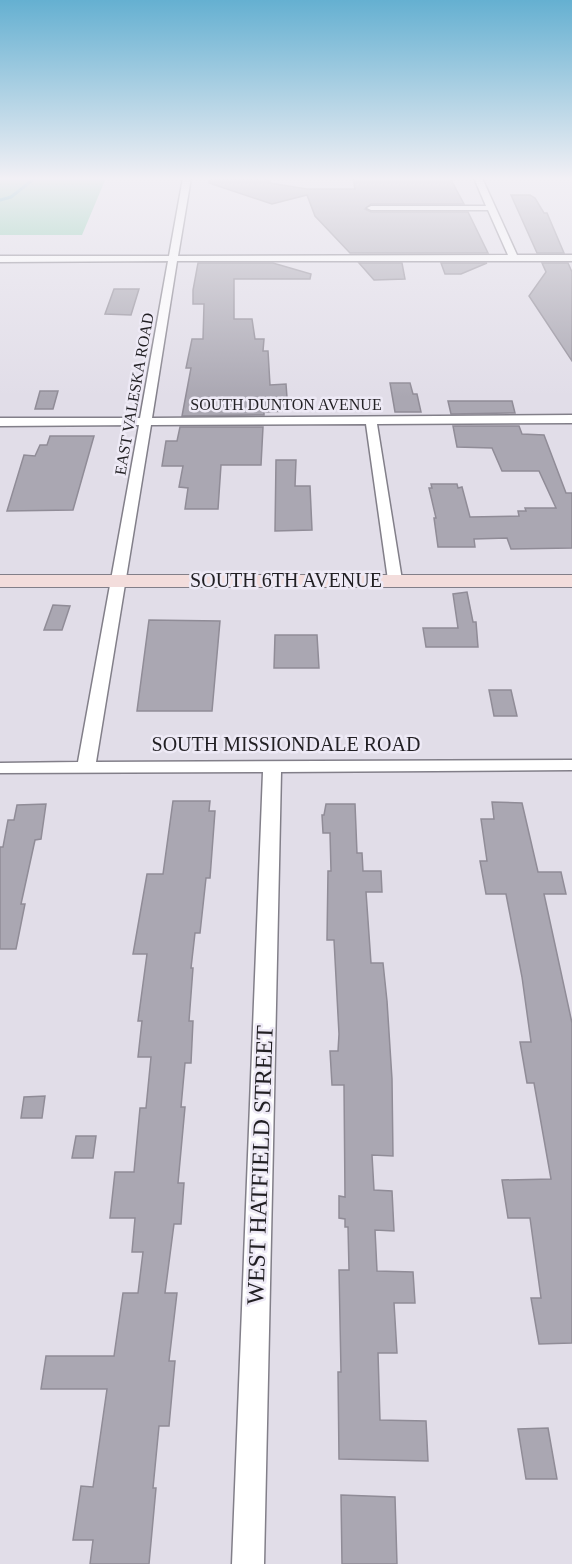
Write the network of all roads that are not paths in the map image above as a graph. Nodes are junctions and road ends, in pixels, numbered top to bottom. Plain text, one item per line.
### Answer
1 (175, 251) edge
2 (511, 251) edge
3 (514, 258) junction
4 (572, 258) edge
5 (0, 259) edge
6 (174, 259) junction
7 (572, 419) edge
8 (371, 420) junction
9 (146, 421) junction
10 (0, 422) edge
11 (118, 580) junction
12 (395, 580) junction
13 (0, 581) edge
14 (572, 581) edge
15 (572, 765) edge
16 (272, 767) junction
17 (0, 768) edge
18 (86, 768) junction
19 (248, 1564) edge

1 - 6 street, EAST VALESKA ROAD
2 - 3 street
3 - 4 street
3 - 6 street
5 - 6 street
6 - 9 street, EAST VALESKA ROAD
7 - 8 street, SOUTH DUNTON AVENUE
8 - 9 street, SOUTH DUNTON AVENUE
8 - 12 street
9 - 10 street, SOUTH DUNTON AVENUE
9 - 11 street, EAST VALESKA ROAD
11 - 12 street, SOUTH 6TH AVENUE
11 - 13 street, SOUTH 6TH AVENUE
11 - 18 street, EAST VALESKA ROAD
12 - 14 street, SOUTH 6TH AVENUE
15 - 16 street, SOUTH MISSIONDALE ROAD
16 - 18 street, SOUTH MISSIONDALE ROAD
16 - 19 street, WEST HATFIELD STREET
17 - 18 street, SOUTH MISSIONDALE ROAD

